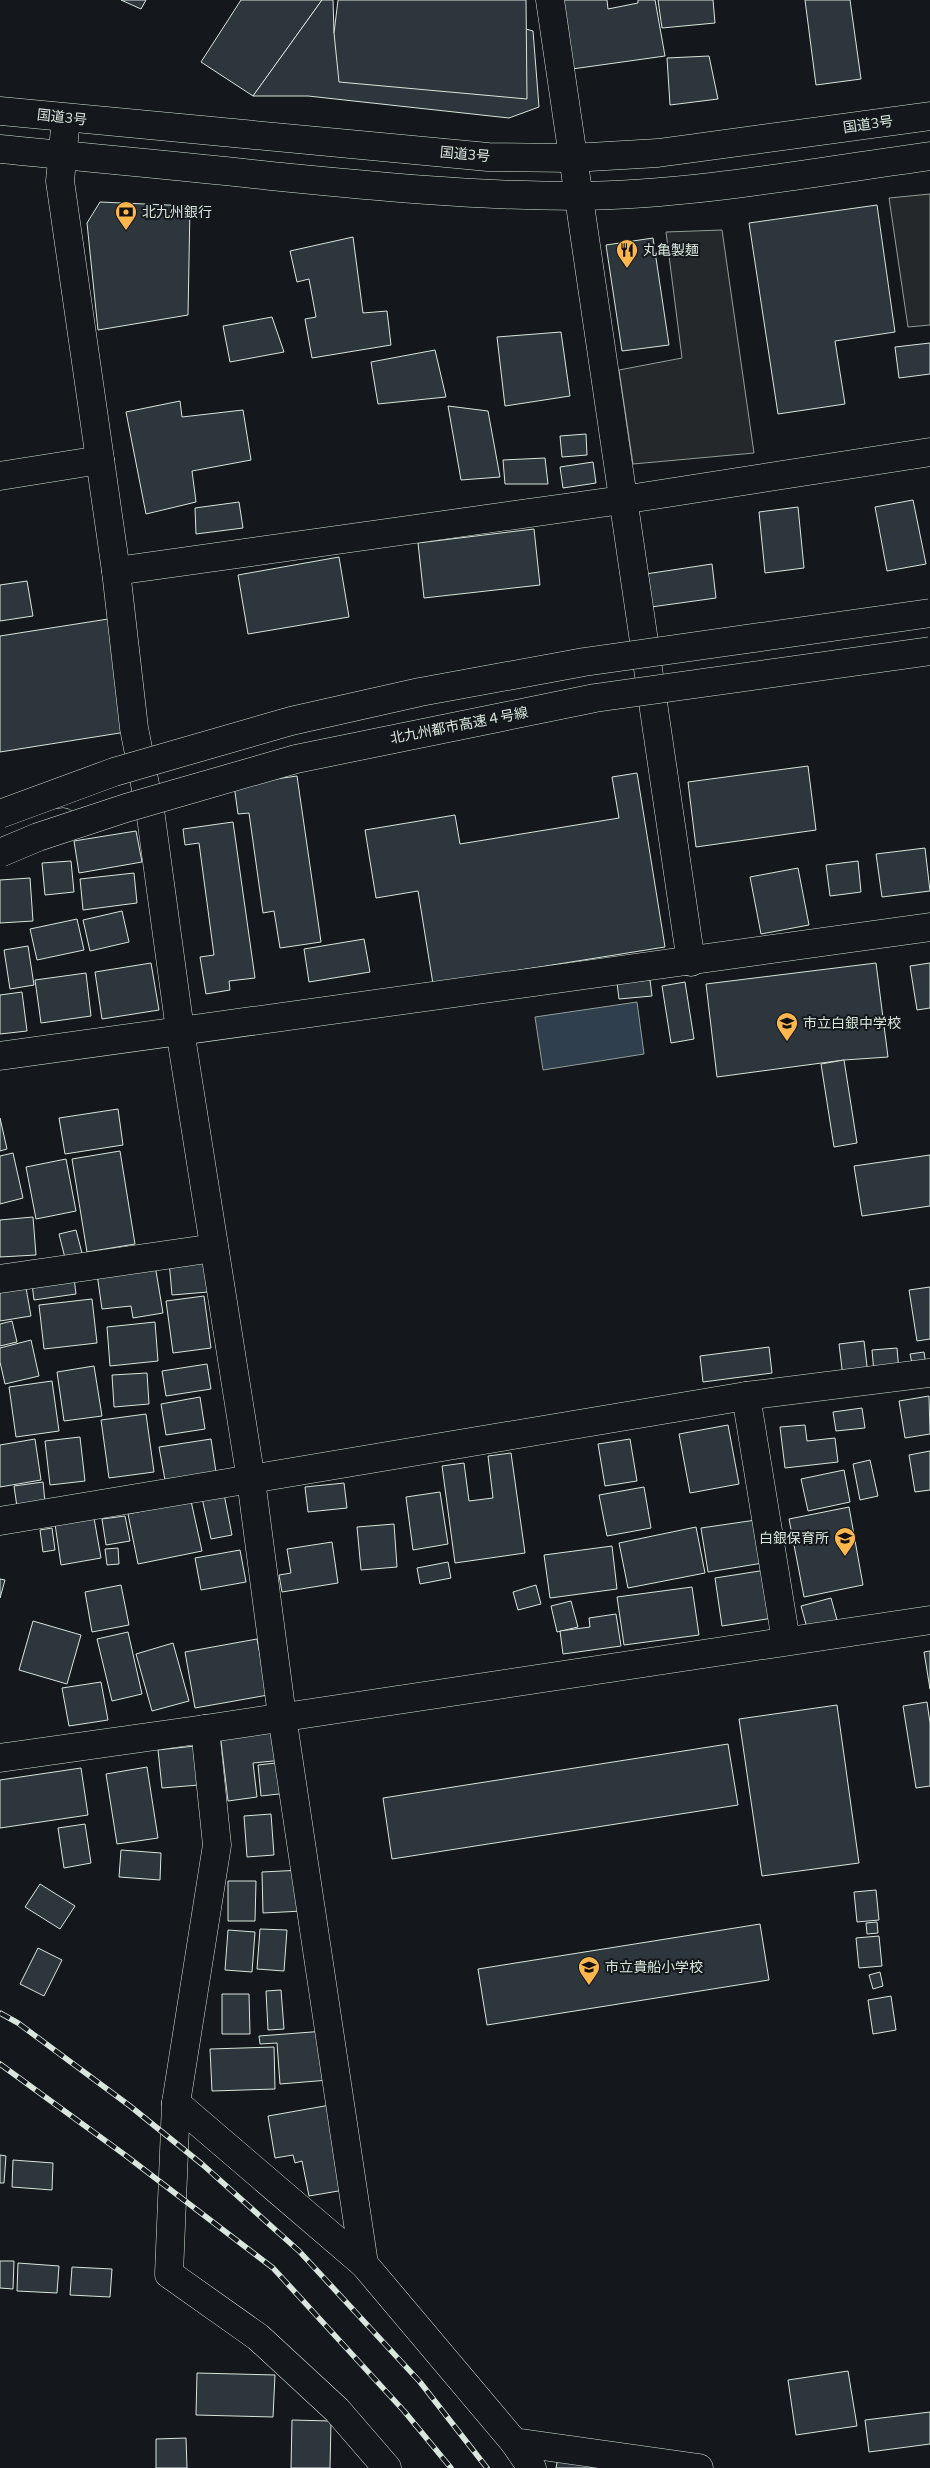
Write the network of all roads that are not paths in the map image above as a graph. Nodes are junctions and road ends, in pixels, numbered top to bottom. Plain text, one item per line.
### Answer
1 (550, 0) edge
2 (0, 111) edge
3 (930, 116) edge
4 (66, 118) junction
5 (0, 149) edge
6 (62, 154) junction
7 (930, 156) edge
8 (572, 158) junction
9 (577, 196) junction
10 (930, 452) edge
11 (100, 460) junction
12 (0, 476) edge
13 (622, 500) junction
14 (116, 570) junction
15 (930, 613) edge
16 (930, 651) edge
17 (150, 810) junction
18 (0, 814) edge
19 (0, 831) edge
20 (0, 853) edge
21 (930, 927) edge
22 (691, 962) junction
23 (180, 1030) junction
24 (0, 1056) edge
25 (214, 1248) junction
26 (0, 1279) edge
27 (930, 1373) edge
28 (746, 1396) junction
29 (251, 1480) junction
30 (0, 1521) edge
31 (930, 1620) edge
32 (786, 1641) junction
33 (282, 1716) junction
34 (205, 1729) junction
35 (0, 1758) edge
36 (176, 2103) junction
37 (364, 2264) junction
38 (514, 2442) junction
39 (386, 2468) edge
40 (532, 2468) edge
41 (699, 2468) edge

1 - 8 main road
2 - 4 main road, 国道3号
3 - 8 main road, 国道3号
4 - 6 main road
4 - 8 main road, 国道3号
5 - 6 main road
6 - 9 main road
6 - 11 main road
7 - 9 main road
8 - 9 main road
9 - 13 main road
10 - 13 main road
11 - 12 main road
11 - 14 main road
13 - 14 main road
13 - 22 main road
14 - 17 main road
15 - 18 main road, bridge
16 - 20 main road, 北九州都市高速４号線, bridge
17 - 19 main road
17 - 23 main road
21 - 22 main road
22 - 23 main road
23 - 24 main road
23 - 25 main road
25 - 26 main road
25 - 29 main road
27 - 28 main road
28 - 29 main road
28 - 32 main road
29 - 30 main road
29 - 33 main road
31 - 32 main road
32 - 33 main road
33 - 34 main road
33 - 37 main road
34 - 35 main road
34 - 36 main road
36 - 37 main road
36 - 39 main road
37 - 38 main road
38 - 40 main road
38 - 41 main road

